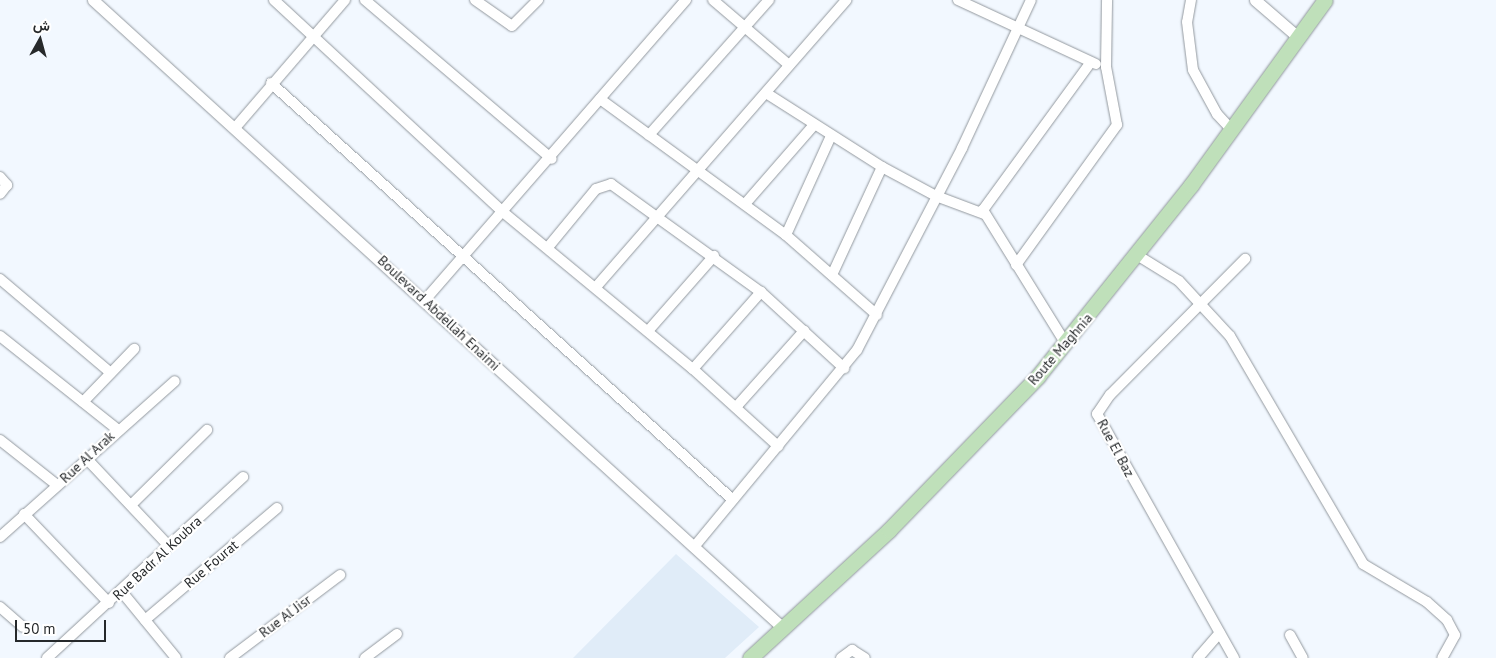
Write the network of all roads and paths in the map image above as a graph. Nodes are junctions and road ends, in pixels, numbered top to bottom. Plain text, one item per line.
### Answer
1 (93, 0) edge
2 (274, 0) edge
3 (345, 0) edge
4 (364, 0) edge
5 (475, 0) edge
6 (538, 0) edge
7 (686, 0) edge
8 (713, 0) edge
9 (769, 0) edge
10 (846, 0) edge
11 (1031, 0) edge
12 (1107, 0) edge
13 (1191, 0) edge
14 (1256, 0) edge
15 (1325, 0) edge
16 (965, 2) edge
17 (744, 27) junction
18 (1019, 28) junction
19 (313, 34) junction
20 (1299, 38) junction
21 (1091, 62) junction
22 (789, 65) junction
23 (1106, 67) junction
24 (271, 83) junction
25 (766, 93) junction
26 (600, 99) junction
27 (814, 125) junction
28 (235, 128) junction
29 (1232, 130) junction
30 (649, 135) junction
31 (831, 136) junction
32 (552, 159) junction
33 (882, 167) junction
34 (697, 169) junction
35 (0, 177) edge
36 (0, 194) edge
37 (936, 196) junction
38 (745, 204) junction
39 (503, 212) junction
40 (984, 214) junction
41 (658, 216) junction
42 (786, 235) junction
43 (549, 246) junction
44 (1137, 255) junction
45 (714, 256) junction
46 (464, 259) junction
47 (1246, 259) dead end
48 (1016, 265) junction
49 (832, 275) junction
50 (0, 279) edge
51 (596, 287) junction
52 (761, 292) junction
53 (425, 300) junction
54 (1201, 302) junction
55 (877, 315) junction
56 (648, 331) junction
57 (804, 331) junction
58 (0, 336) edge
59 (1066, 344) junction
60 (134, 349) dead end
61 (844, 368) junction
62 (693, 369) junction
63 (111, 373) junction
64 (175, 380) dead end
65 (83, 402) junction
66 (737, 406) junction
67 (117, 429) junction
68 (207, 430) dead end
69 (0, 440) edge
70 (778, 446) junction
71 (86, 458) junction
72 (243, 477) dead end
73 (57, 485) junction
74 (733, 500) junction
75 (131, 505) junction
76 (277, 508) dead end
77 (24, 514) junction
78 (0, 536) edge
79 (169, 546) junction
80 (694, 547) junction
81 (340, 575) dead end
82 (122, 592) junction
83 (109, 603) junction
84 (0, 607) edge
85 (145, 620) junction
86 (23, 628) dead end
87 (783, 628) junction
88 (1220, 633) junction
89 (397, 634) dead end
90 (1290, 635) dead end
91 (172, 657) edge
92 (47, 658) edge
93 (230, 658) edge
94 (365, 658) edge
95 (750, 658) edge
96 (841, 658) edge
97 (865, 658) edge
98 (1198, 658) edge
99 (1234, 658) edge
100 (1303, 658) edge
101 (1442, 658) edge

1 - 28 street, Boulevard Abdellah Enaimi
2 - 19 street
3 - 19 street
4 - 32 street
5 - 6 street
7 - 26 street
8 - 17 street
9 - 17 street
10 - 22 street
11 - 18 street
12 - 23 street
13 - 29 street
14 - 20 street
15 - 20 main road, Route Maghnia
16 - 18 street
17 - 22 street
17 - 30 street
18 - 21 street
18 - 37 street
19 - 24 street
19 - 39 street
20 - 29 main road, Route Maghnia
21 - 23 street
21 - 40 street
22 - 25 street
23 - 48 street
24 - 28 street
24 - 46 street
25 - 27 street
25 - 34 street
26 - 30 street
26 - 32 street
27 - 31 street
27 - 38 street
28 - 53 street, Boulevard Abdellah Enaimi
29 - 44 main road, Route Maghnia
30 - 34 street
31 - 33 street
31 - 42 street
32 - 39 street
33 - 37 street
33 - 49 street
34 - 38 street
34 - 41 street
35 - 36 street
37 - 40 street
37 - 55 street
38 - 42 street
39 - 43 street
39 - 46 street
40 - 48 street
41 - 43 street
41 - 45 street
41 - 51 street
42 - 49 street
43 - 51 street
44 - 54 street
44 - 59 main road, Route Maghnia
45 - 52 street
45 - 56 street
46 - 53 street
46 - 74 street
47 - 54 street
48 - 59 street
49 - 55 street
50 - 63 street
51 - 56 street
52 - 57 street
52 - 62 street
53 - 80 street, Boulevard Abdellah Enaimi
54 - 88 street, Rue El Baz
54 - 101 street
55 - 61 street
56 - 62 street
57 - 61 street
57 - 66 street
58 - 65 street
59 - 87 main road, Route Maghnia
60 - 63 street
61 - 70 street
62 - 66 street
63 - 65 street
64 - 67 street, Rue Al Arak
65 - 67 street
66 - 70 street
67 - 71 street, Rue Al Arak
68 - 75 street
69 - 73 street
70 - 74 street
71 - 73 street, Rue Al Arak
71 - 75 street
72 - 79 street, Rue Badr Al Koubra
73 - 77 street, Rue Al Arak
74 - 80 street
75 - 79 street
76 - 85 street, Rue Fourat
77 - 78 street, Rue Al Arak
77 - 83 street
79 - 82 street, Rue Badr Al Koubra
80 - 87 street, Boulevard Abdellah Enaimi
81 - 93 street, Rue Al Jisr
82 - 83 street, Rue Badr Al Koubra
82 - 85 street
83 - 92 street, Rue Badr Al Koubra
84 - 86 street
85 - 91 street
87 - 95 main road, Route Maghnia
88 - 98 street
88 - 99 street, Rue El Baz
89 - 94 street
90 - 100 street
96 - 97 street

